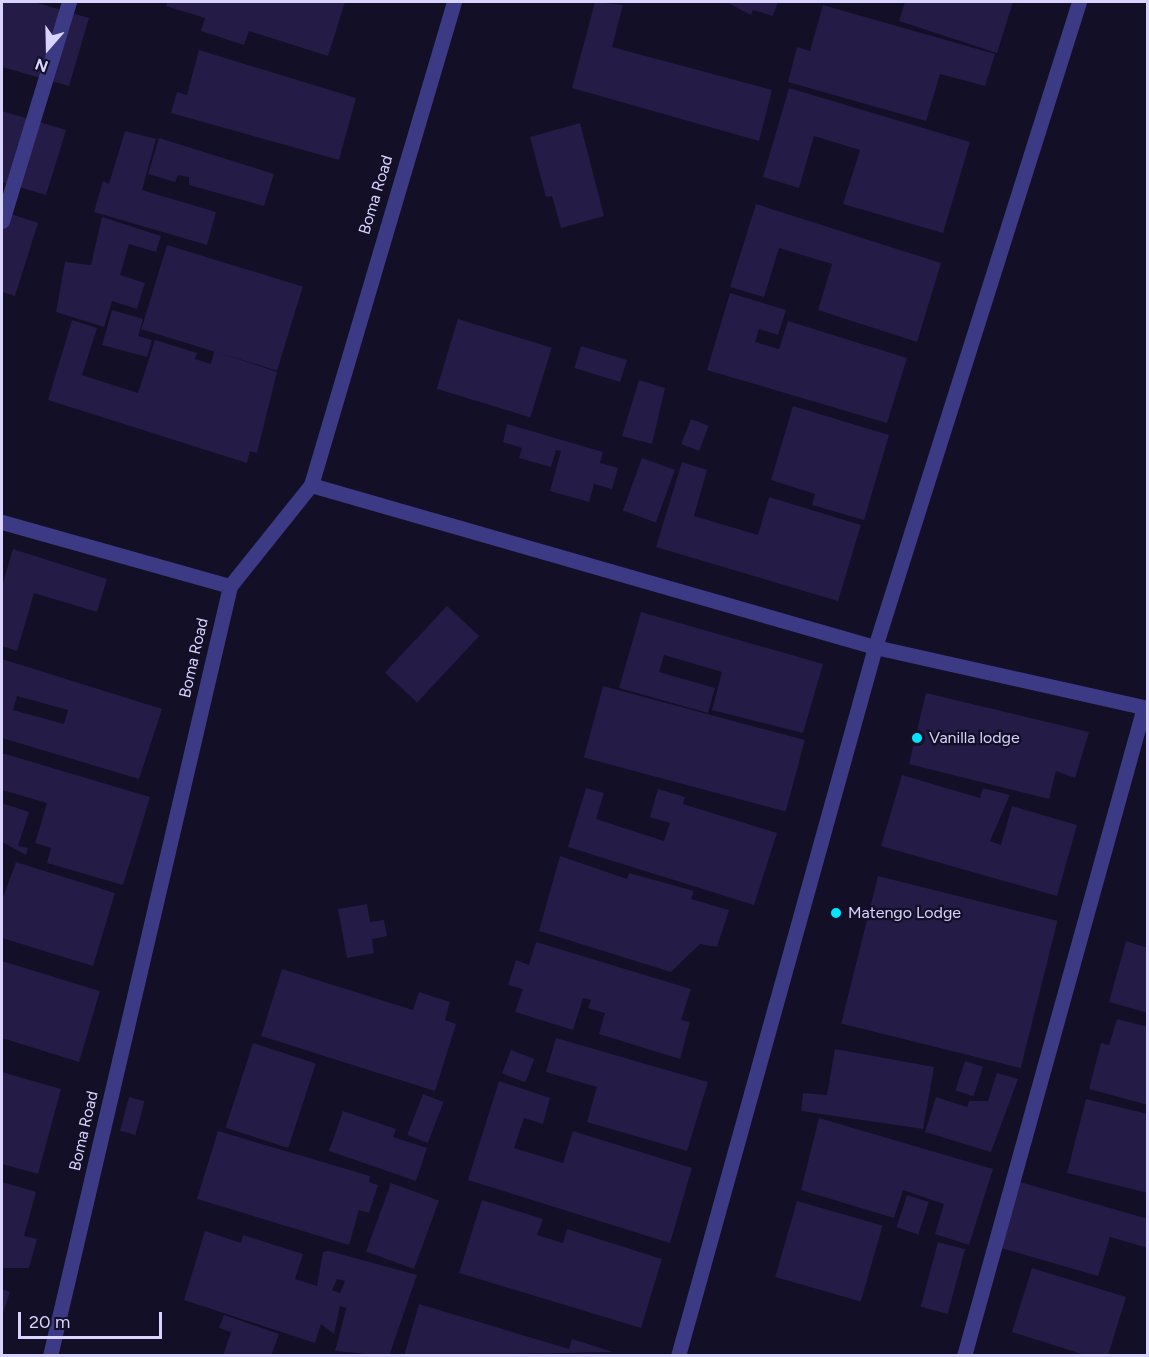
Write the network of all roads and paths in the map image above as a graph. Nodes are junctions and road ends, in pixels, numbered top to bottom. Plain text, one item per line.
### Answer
1 (69, 2) edge
2 (454, 2) edge
3 (1079, 2) edge
4 (2, 221) edge
5 (311, 485) junction
6 (2, 522) edge
7 (230, 586) junction
8 (875, 647) junction
9 (1146, 707) edge
10 (50, 1356) edge
11 (678, 1356) edge
12 (964, 1356) edge

1 - 4 street
2 - 5 street, Boma Road
3 - 8 street
5 - 7 street, Boma Road
5 - 8 street
6 - 7 street
7 - 10 street, Boma Road
8 - 9 street
8 - 11 street
9 - 12 street

